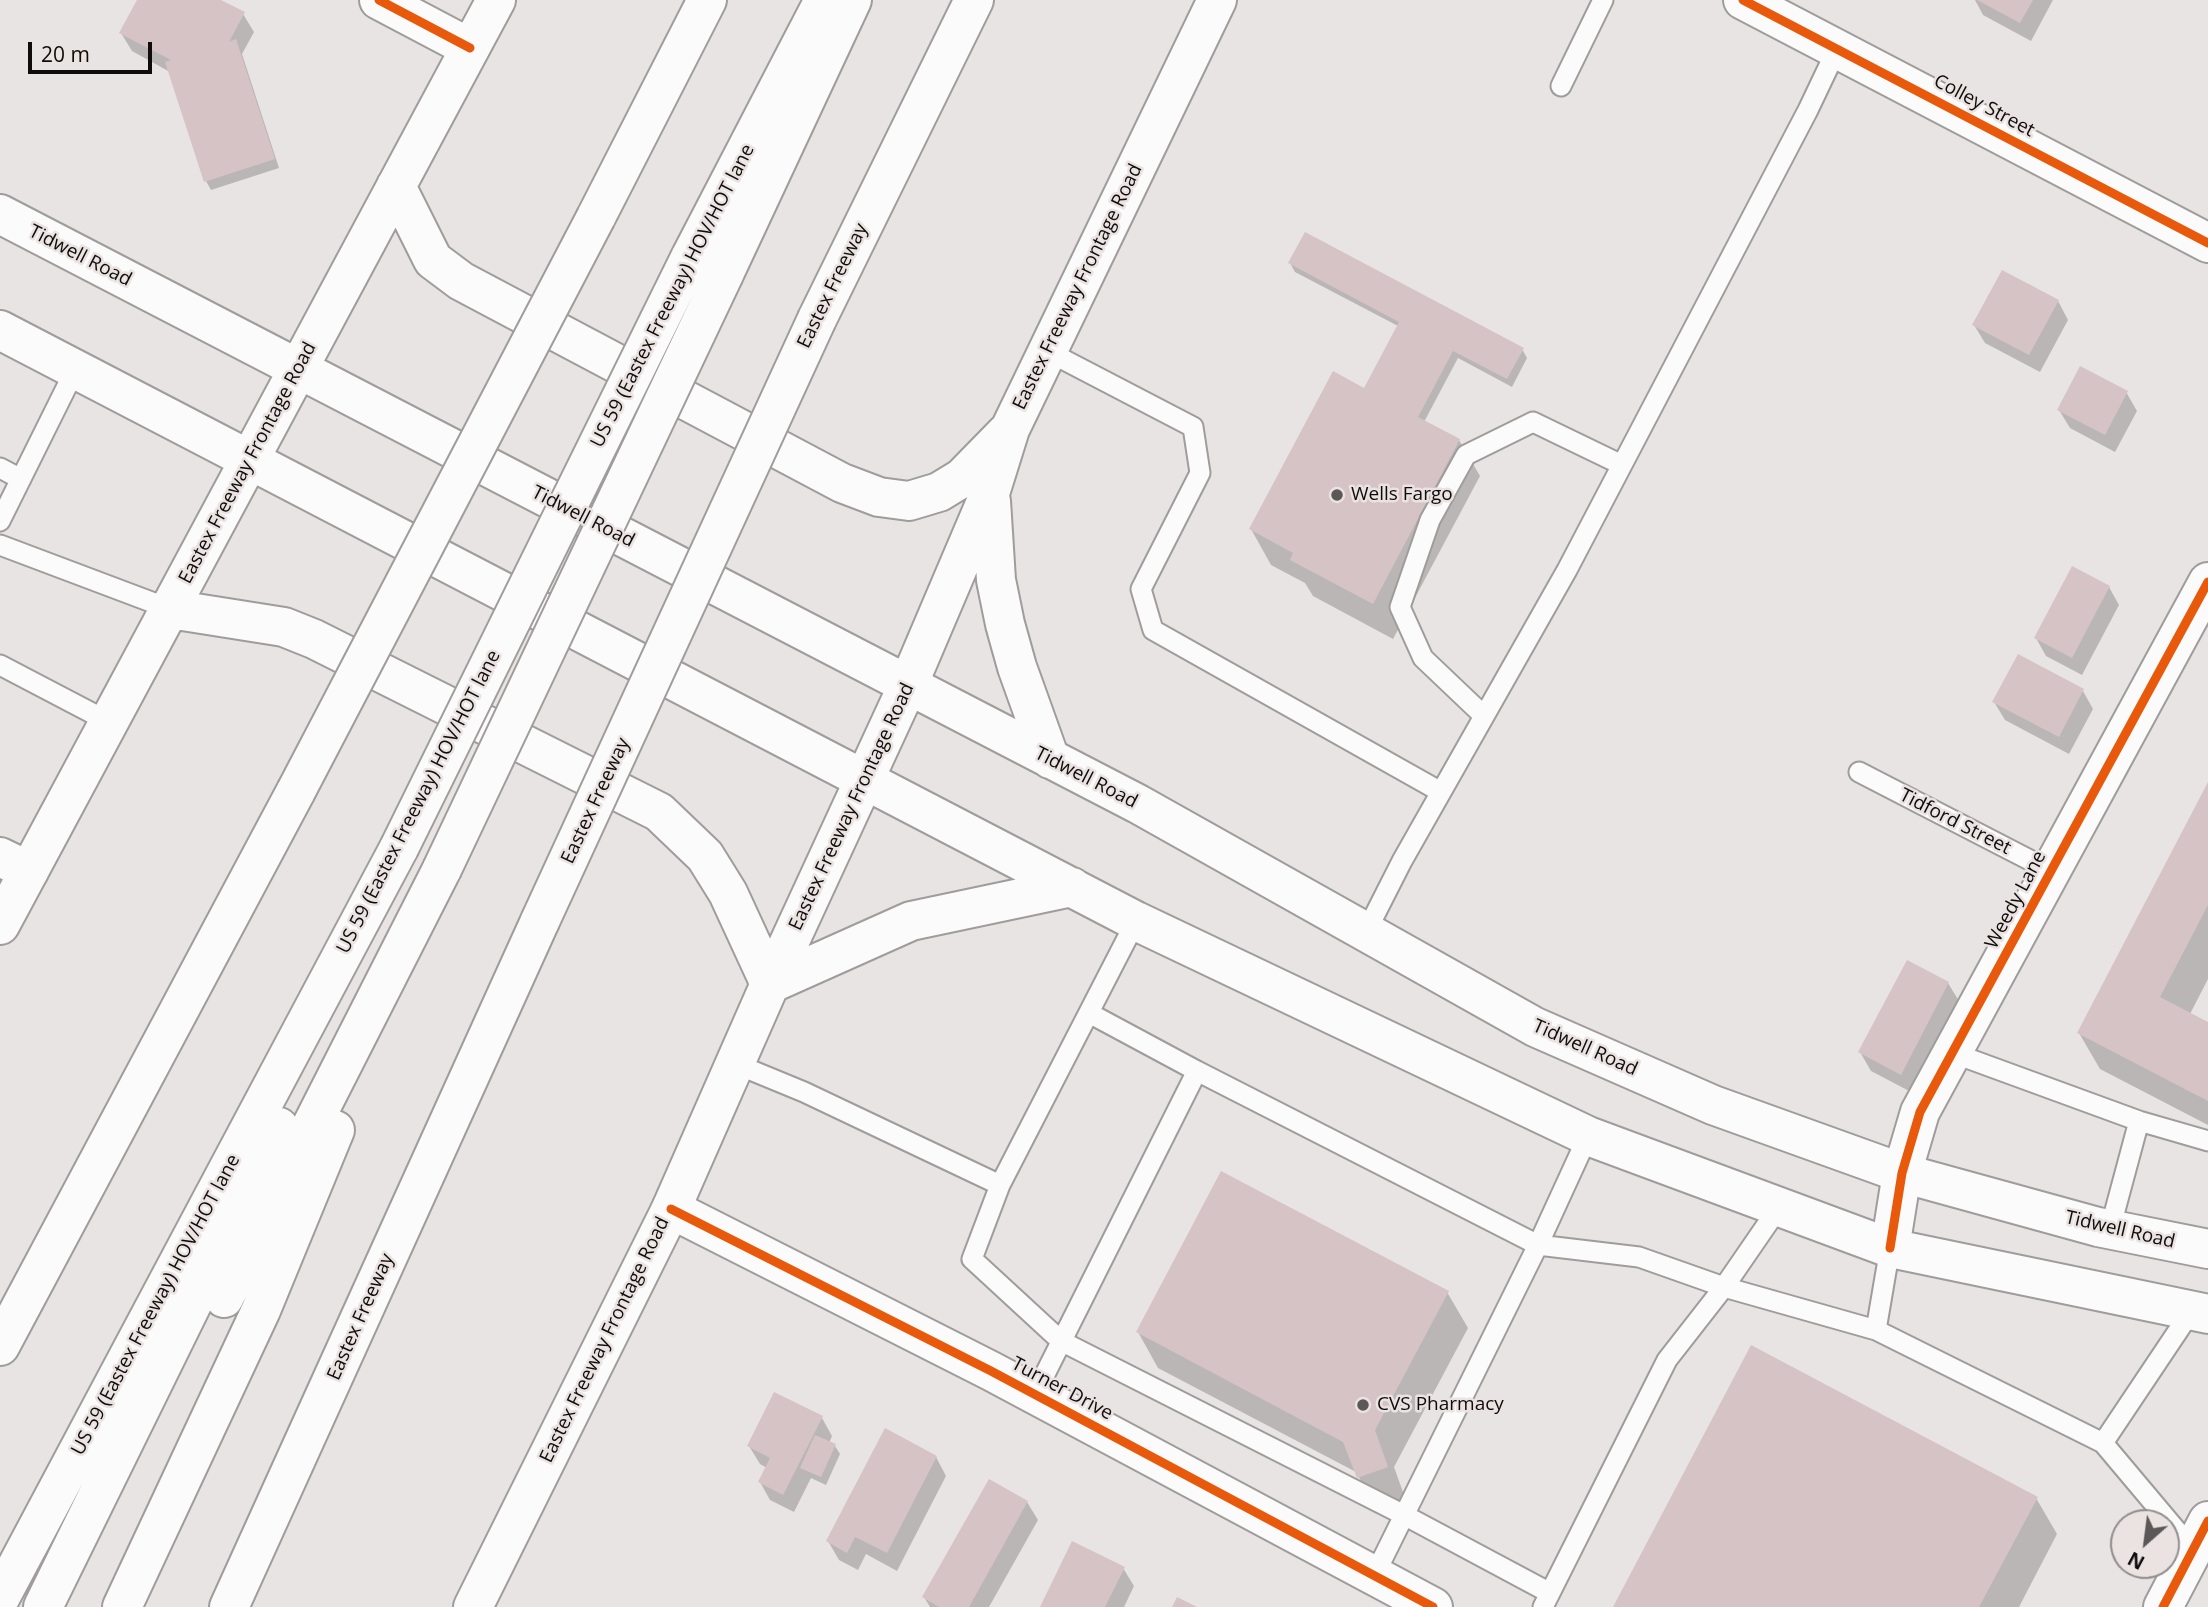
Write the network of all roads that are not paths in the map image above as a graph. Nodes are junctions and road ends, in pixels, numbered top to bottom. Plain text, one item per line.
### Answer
1 (379, 0) edge
2 (496, 0) edge
3 (707, 0) edge
4 (824, 0) edge
5 (852, 0) edge
6 (974, 0) edge
7 (1217, 0) edge
8 (1603, 0) edge
9 (1743, 0) edge
10 (470, 48) junction
11 (1837, 49) junction
12 (1561, 86) dead end
13 (396, 186) junction
14 (0, 214) edge
15 (2208, 243) edge
16 (0, 330) edge
17 (1047, 351) junction
18 (76, 368) junction
19 (298, 369) junction
20 (1010, 429) junction
21 (249, 459) junction
22 (1622, 465) junction
23 (0, 468) edge
24 (21, 479) junction
25 (990, 490) junction
26 (0, 521) edge
27 (0, 545) edge
28 (2208, 582) edge
29 (170, 609) junction
30 (0, 665) edge
31 (908, 685) junction
32 (1484, 716) junction
33 (109, 722) junction
34 (1050, 759) junction
35 (1859, 772) dead end
36 (866, 780) junction
37 (1441, 792) junction
38 (399, 848) junction
39 (14, 864) edge
40 (442, 869) junction
41 (2051, 872) junction
42 (1072, 887) junction
43 (1136, 921) junction
44 (0, 925) edge
45 (1366, 932) junction
46 (771, 984) junction
47 (1088, 1013) junction
48 (1953, 1053) junction
49 (736, 1063) junction
50 (1197, 1071) junction
51 (2139, 1121) junction
52 (1588, 1136) junction
53 (2208, 1141) edge
54 (1902, 1173) junction
55 (1000, 1185) junction
56 (1779, 1207) junction
57 (671, 1209) junction
58 (2110, 1229) junction
59 (1538, 1245) junction
60 (1891, 1248) junction
61 (2208, 1249) edge
62 (1724, 1287) junction
63 (2200, 1312) edge
64 (1876, 1330) junction
65 (1061, 1341) junction
66 (0, 1346) edge
67 (1035, 1394) junction
68 (2103, 1443) junction
69 (1404, 1516) junction
70 (2201, 1536) edge
71 (1374, 1576) junction
72 (0, 1598) edge
73 (1547, 1600) edge
74 (43, 1607) edge
75 (69, 1607) edge
76 (122, 1607) edge
77 (229, 1607) edge
78 (473, 1607) edge
79 (1433, 1607) edge
80 (2163, 1607) edge

1 - 10 main road
2 - 10 main road, Eastex Freeway Frontage Road
3 - 66 main road, bridge
4 - 38 main road, US 59 (Eastex Freeway) HOV/HOT lane, bridge
5 - 40 main road, bridge
6 - 77 main road, Eastex Freeway, bridge
7 - 17 main road, Eastex Freeway Frontage Road
8 - 12 lane
9 - 11 main road, Colley Street
10 - 13 main road, Eastex Freeway Frontage Road
11 - 15 main road, Colley Street
11 - 22 lane
13 - 19 main road, Eastex Freeway Frontage Road
13 - 20 main road
14 - 19 main road, Tidwell Road
16 - 18 main road
17 - 20 main road, Eastex Freeway Frontage Road
17 - 37 lane
18 - 21 main road
18 - 24 lane
19 - 21 main road, Eastex Freeway Frontage Road
19 - 31 main road, Tidwell Road
20 - 25 main road, Eastex Freeway Frontage Road
21 - 29 main road, Eastex Freeway Frontage Road
21 - 36 main road
22 - 32 lane
22 - 32 lane
23 - 24 lane
24 - 26 lane
25 - 31 main road, Eastex Freeway Frontage Road
25 - 34 main road
27 - 29 lane
28 - 41 main road, Weedy Lane
29 - 33 main road, Eastex Freeway Frontage Road
29 - 46 main road
30 - 33 lane
31 - 34 main road, Tidwell Road
31 - 36 main road, Eastex Freeway Frontage Road
32 - 37 lane
33 - 39 main road, Eastex Freeway Frontage Road
34 - 45 main road, Tidwell Road
35 - 41 lane, Tidford Street
36 - 42 main road
36 - 46 main road, Eastex Freeway Frontage Road
37 - 45 lane
38 - 72 main road, US 59 (Eastex Freeway) HOV/HOT lane
38 - 74 main road
39 - 44 main road, Eastex Freeway Frontage Road
40 - 75 main road
40 - 76 main road
41 - 48 main road, Weedy Lane
42 - 43 main road
42 - 46 main road
43 - 47 lane
43 - 52 main road
45 - 54 main road, Tidwell Road
46 - 49 main road, Eastex Freeway Frontage Road
47 - 50 lane
47 - 55 lane
48 - 51 lane
48 - 54 main road, Weedy Lane
49 - 55 lane
49 - 57 main road, Eastex Freeway Frontage Road
50 - 59 lane
50 - 65 lane
51 - 53 lane
51 - 58 lane
52 - 56 main road
52 - 59 lane
54 - 58 main road, Tidwell Road
54 - 60 main road, Weedy Lane
55 - 65 lane
56 - 60 main road
56 - 62 lane
57 - 67 main road, Turner Drive
57 - 78 main road, Eastex Freeway Frontage Road
58 - 61 main road, Tidwell Road
59 - 62 lane
59 - 69 lane
60 - 63 main road
60 - 64 lane
62 - 64 lane
62 - 73 lane
63 - 68 lane
64 - 68 lane
65 - 67 lane
65 - 69 lane
67 - 71 main road, Turner Drive
68 - 70 lane
69 - 71 lane
69 - 73 lane
70 - 80 main road
71 - 79 main road, Turner Drive

